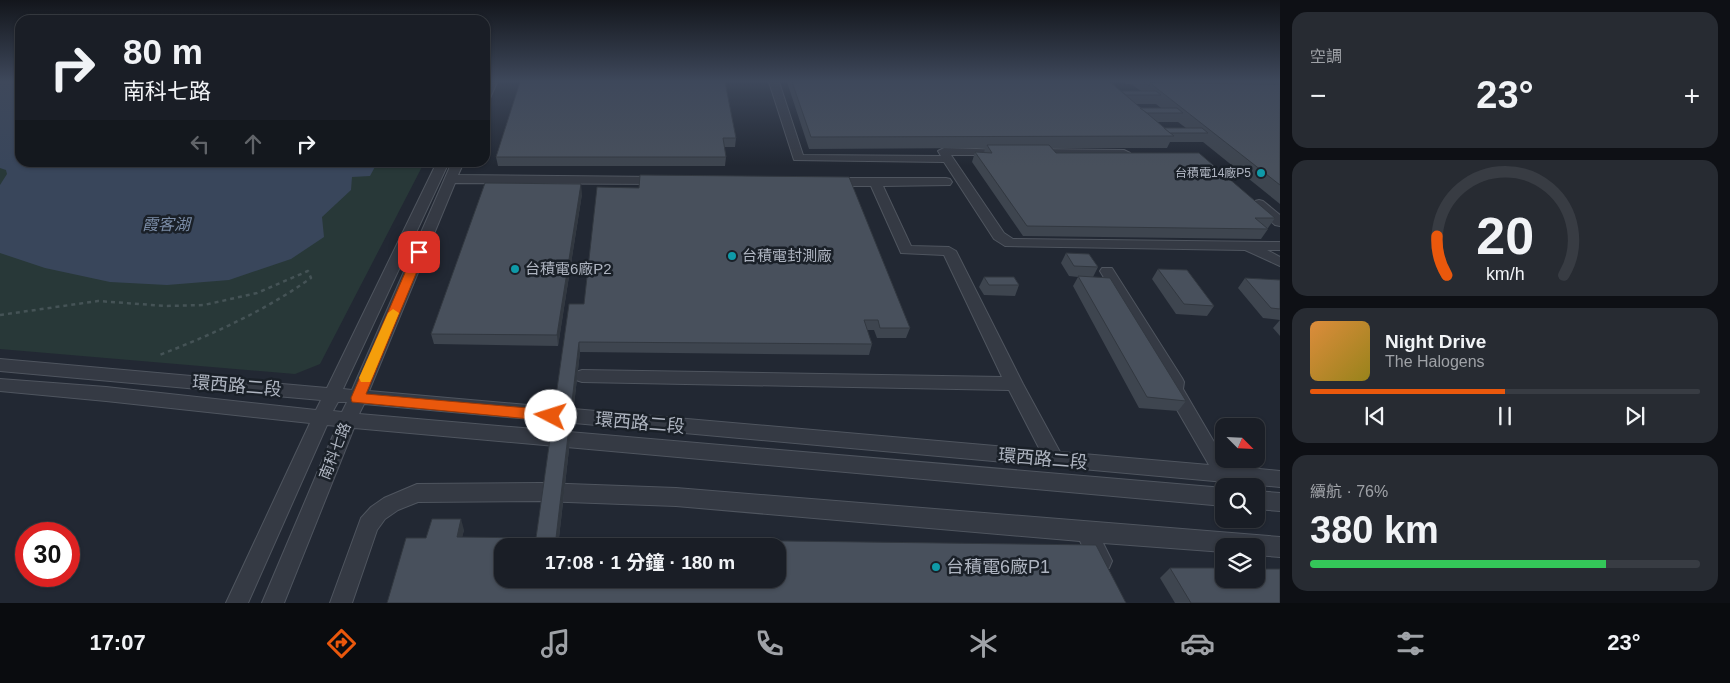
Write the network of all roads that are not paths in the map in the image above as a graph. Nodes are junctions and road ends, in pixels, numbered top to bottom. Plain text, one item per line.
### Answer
1 (783, 110) edge
2 (1141, 153) edge
3 (948, 159) junction
4 (441, 167) edge
5 (456, 167) edge
6 (450, 179) junction
7 (676, 182) edge
8 (815, 182) edge
9 (875, 182) junction
10 (946, 182) dead end
11 (1251, 197) edge
12 (1280, 222) edge
13 (1248, 245) junction
14 (1280, 246) edge
15 (1280, 262) edge
16 (1107, 271) dead end
17 (0, 365) edge
18 (582, 376) dead end
19 (1014, 384) junction
20 (0, 385) edge
21 (332, 396) junction
22 (357, 398) junction
23 (322, 417) junction
24 (348, 420) junction
25 (1055, 460) junction
26 (1225, 475) junction
27 (1280, 479) edge
28 (1215, 496) edge
29 (1265, 501) edge
30 (1280, 502) edge
31 (1086, 532) junction
32 (1280, 547) edge
33 (1110, 579) edge
34 (237, 603) edge
35 (273, 603) edge
36 (341, 603) edge

1 - 3 street
2 - 3 street
3 - 13 street
4 - 21 street
5 - 6 street, 南科七路
6 - 7 street
6 - 22 street, 南科七路
8 - 9 street
9 - 10 street
9 - 19 street
11 - 12 street
13 - 14 street
13 - 15 street
16 - 26 street
17 - 21 street, 環西路二段
18 - 19 street
19 - 25 street
20 - 23 street, 環西路二段
21 - 22 street, 環西路二段
21 - 23 street, 南科七路
22 - 24 street, 南科七路
22 - 25 street, 環西路二段
23 - 24 street, 環西路二段
23 - 34 street, 南科七路
24 - 28 street, 環西路二段
24 - 35 street, 南科七路
25 - 26 street, 環西路二段
26 - 27 street, 環西路二段
29 - 30 street
31 - 32 street
31 - 33 street
31 - 36 street

